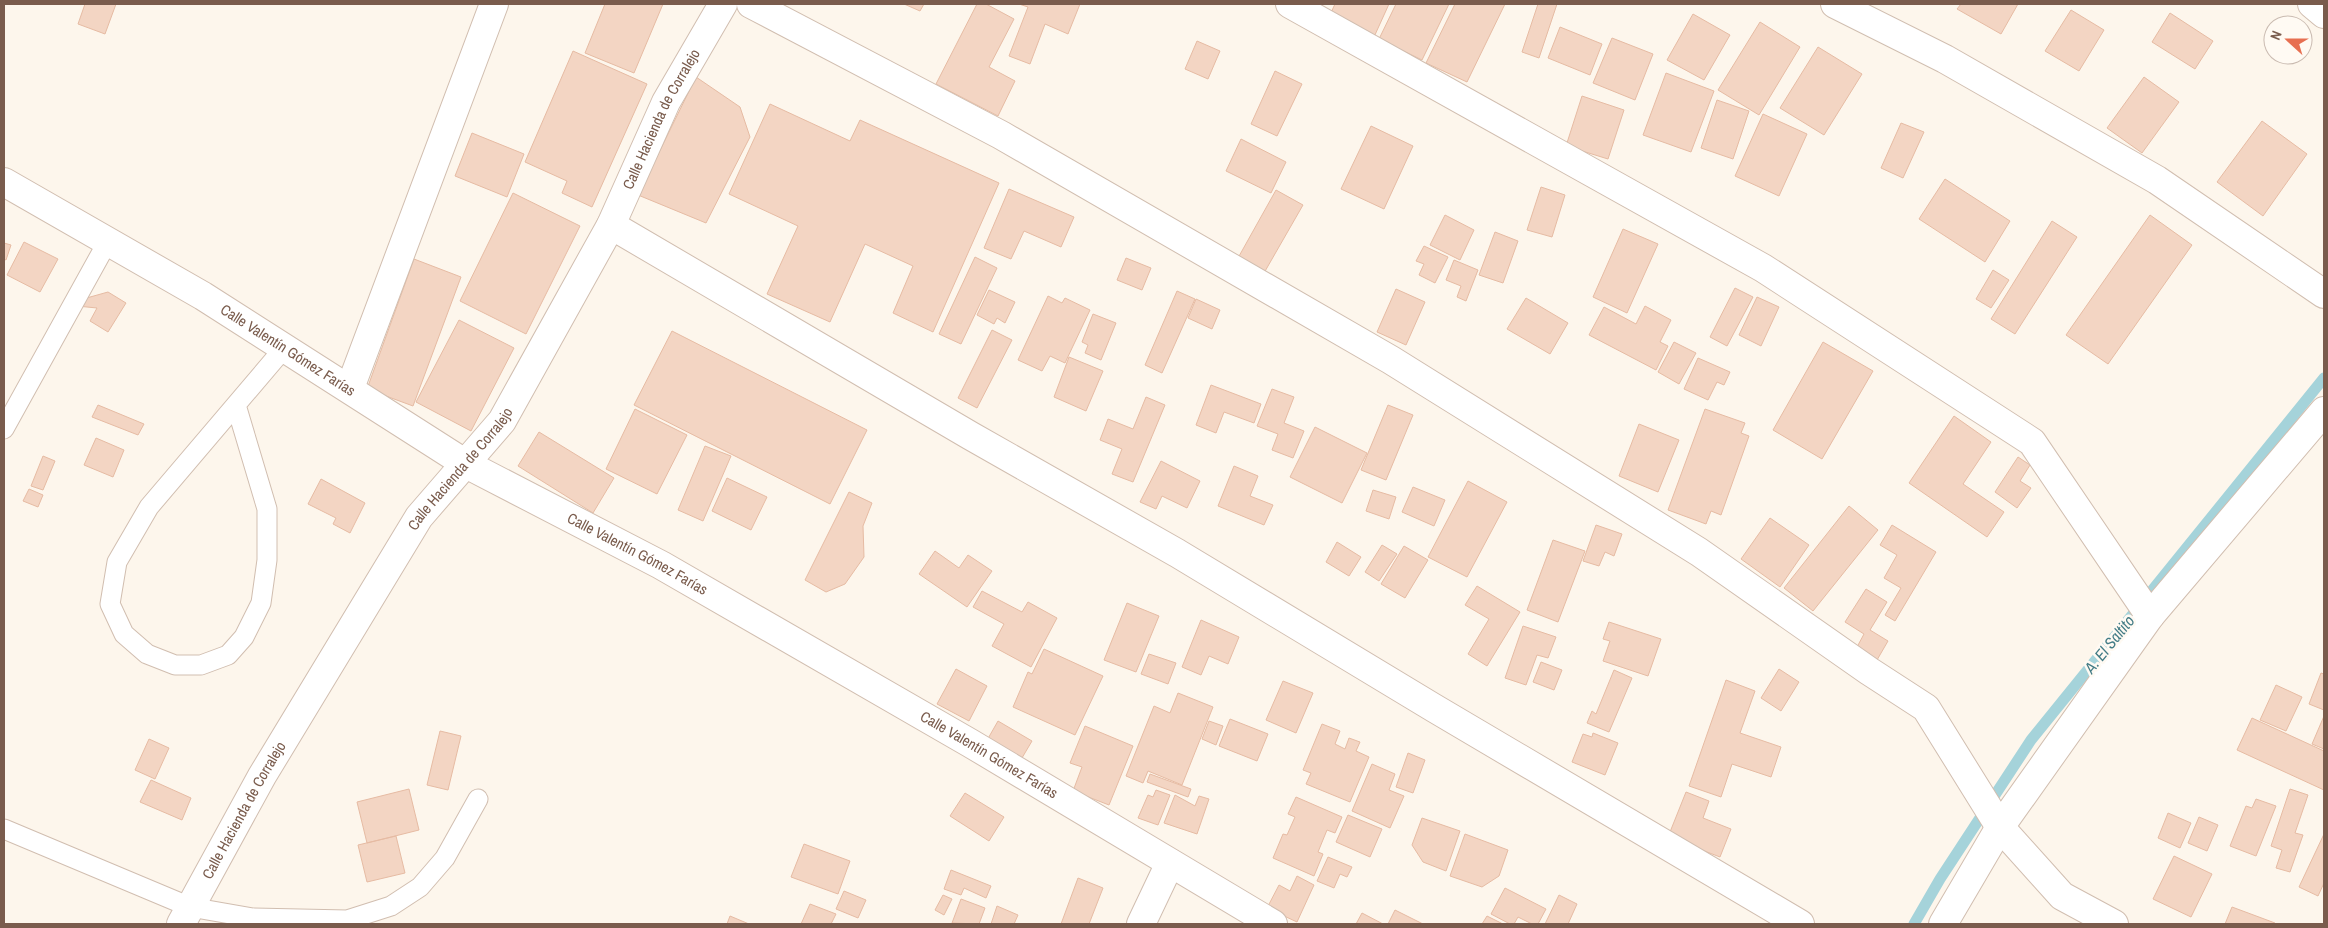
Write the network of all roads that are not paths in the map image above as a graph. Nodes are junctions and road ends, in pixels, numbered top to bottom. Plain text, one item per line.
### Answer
1 (494, 4) edge
2 (723, 4) edge
3 (751, 4) edge
4 (1290, 4) edge
5 (1835, 4) edge
6 (2312, 4) edge
7 (2324, 14) edge
8 (4, 182) edge
9 (611, 224) junction
10 (108, 242) junction
11 (2324, 294) edge
12 (285, 347) junction
13 (350, 388) junction
14 (236, 405) junction
15 (2324, 412) edge
16 (4, 429) edge
17 (466, 464) junction
18 (2150, 616) junction
19 (478, 799) dead end
20 (2000, 828) junction
21 (4, 829) edge
22 (1170, 863) junction
23 (185, 915) edge
24 (1142, 924) edge
25 (1273, 924) edge
26 (1800, 924) edge
27 (1943, 924) edge
28 (2114, 924) edge

1 - 13 street
2 - 9 street, Calle Hacienda de Corralejo
3 - 20 street
4 - 18 street
5 - 11 street
6 - 7 street
8 - 10 street, Calle Valentín Gómez Farías
9 - 17 street, Calle Hacienda de Corralejo
9 - 26 street
10 - 12 street, Calle Valentín Gómez Farías
10 - 16 lane
12 - 13 street, Calle Valentín Gómez Farías
12 - 14 lane
13 - 17 street, Calle Valentín Gómez Farías
14 - 14 lane
15 - 18 street
17 - 22 street, Calle Valentín Gómez Farías
17 - 23 street, Calle Hacienda de Corralejo
18 - 20 street
19 - 23 lane
20 - 27 street
20 - 28 street
21 - 23 lane
22 - 24 street
22 - 25 street, Calle Valentín Gómez Farías

